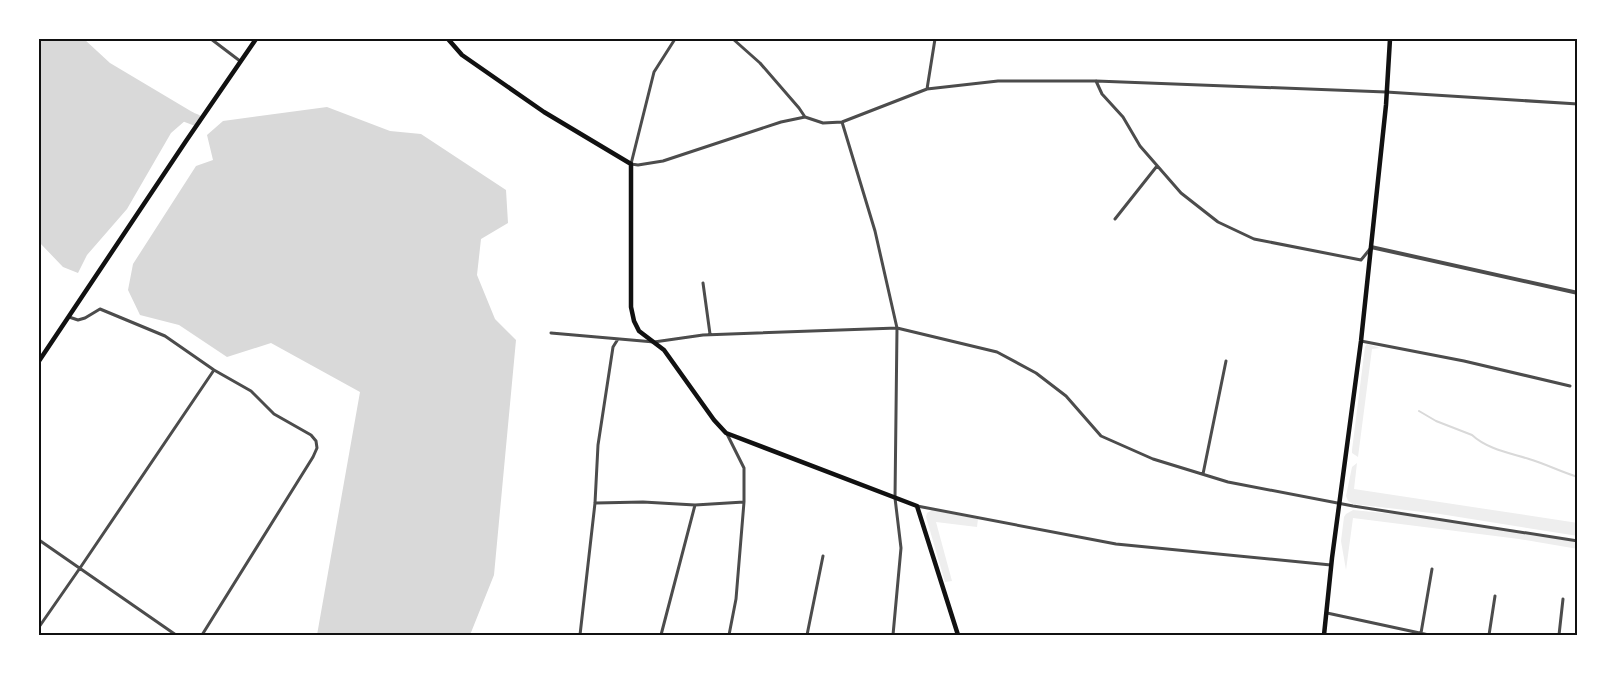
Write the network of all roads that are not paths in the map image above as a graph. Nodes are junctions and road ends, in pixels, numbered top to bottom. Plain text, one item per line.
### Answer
1 (211, 39) edge
2 (256, 39) edge
3 (675, 39) edge
4 (733, 39) edge
5 (935, 39) edge
6 (1390, 39) edge
7 (451, 40) edge
8 (240, 61) junction
9 (1096, 81) junction
10 (927, 89) junction
11 (1386, 92) junction
12 (1578, 104) edge
13 (806, 117) junction
14 (842, 123) junction
15 (631, 164) junction
16 (1157, 166) junction
17 (1115, 219) dead end
18 (1371, 247) junction
19 (703, 283) dead end
20 (1578, 293) edge
21 (69, 317) junction
22 (897, 328) junction
23 (551, 333) dead end
24 (710, 334) junction
25 (618, 339) junction
26 (1361, 341) junction
27 (654, 342) junction
28 (39, 361) edge
29 (1226, 361) dead end
30 (214, 370) junction
31 (1570, 386) dead end
32 (726, 433) junction
33 (1203, 474) junction
34 (895, 498) junction
35 (744, 502) junction
36 (595, 503) junction
37 (1340, 504) junction
38 (695, 505) junction
39 (917, 506) junction
40 (39, 540) edge
41 (1578, 541) edge
42 (823, 556) dead end
43 (1332, 565) junction
44 (80, 568) junction
45 (1432, 569) dead end
46 (1495, 596) dead end
47 (1563, 599) dead end
48 (1327, 613) junction
49 (39, 627) edge
50 (1414, 633) edge
51 (1420, 633) junction
52 (176, 635) edge
53 (202, 635) edge
54 (580, 635) edge
55 (661, 635) edge
56 (729, 635) edge
57 (807, 635) edge
58 (893, 635) edge
59 (958, 635) edge
60 (1324, 635) edge
61 (1429, 635) edge
62 (1489, 635) edge
63 (1559, 635) edge

1 - 8 street
2 - 8 main road
3 - 15 street
4 - 13 street
5 - 10 street
6 - 11 main road
7 - 15 main road
8 - 21 main road
9 - 10 street
9 - 11 street
9 - 16 street
10 - 14 street
11 - 12 street
11 - 18 main road
13 - 14 street
13 - 15 street
14 - 22 street
15 - 27 main road
16 - 17 street
16 - 18 street
18 - 20 street
18 - 26 main road
19 - 24 street
21 - 28 main road
21 - 30 street
22 - 24 street
22 - 33 street
22 - 34 street
23 - 25 street
24 - 27 street
25 - 27 street
25 - 36 street
26 - 31 street
26 - 37 main road
27 - 32 main road
29 - 33 street
30 - 44 street
30 - 53 street
32 - 34 main road
32 - 35 street
33 - 37 street
34 - 39 main road
34 - 58 street
35 - 38 street
35 - 56 street
36 - 38 street
36 - 54 street
37 - 41 street
37 - 43 main road
38 - 55 street
39 - 43 street
39 - 59 main road
40 - 44 street
42 - 57 street
43 - 48 main road
44 - 49 street
44 - 52 street
45 - 51 street
46 - 62 street
47 - 63 street
48 - 50 street
48 - 60 main road
50 - 51 street
51 - 61 street

